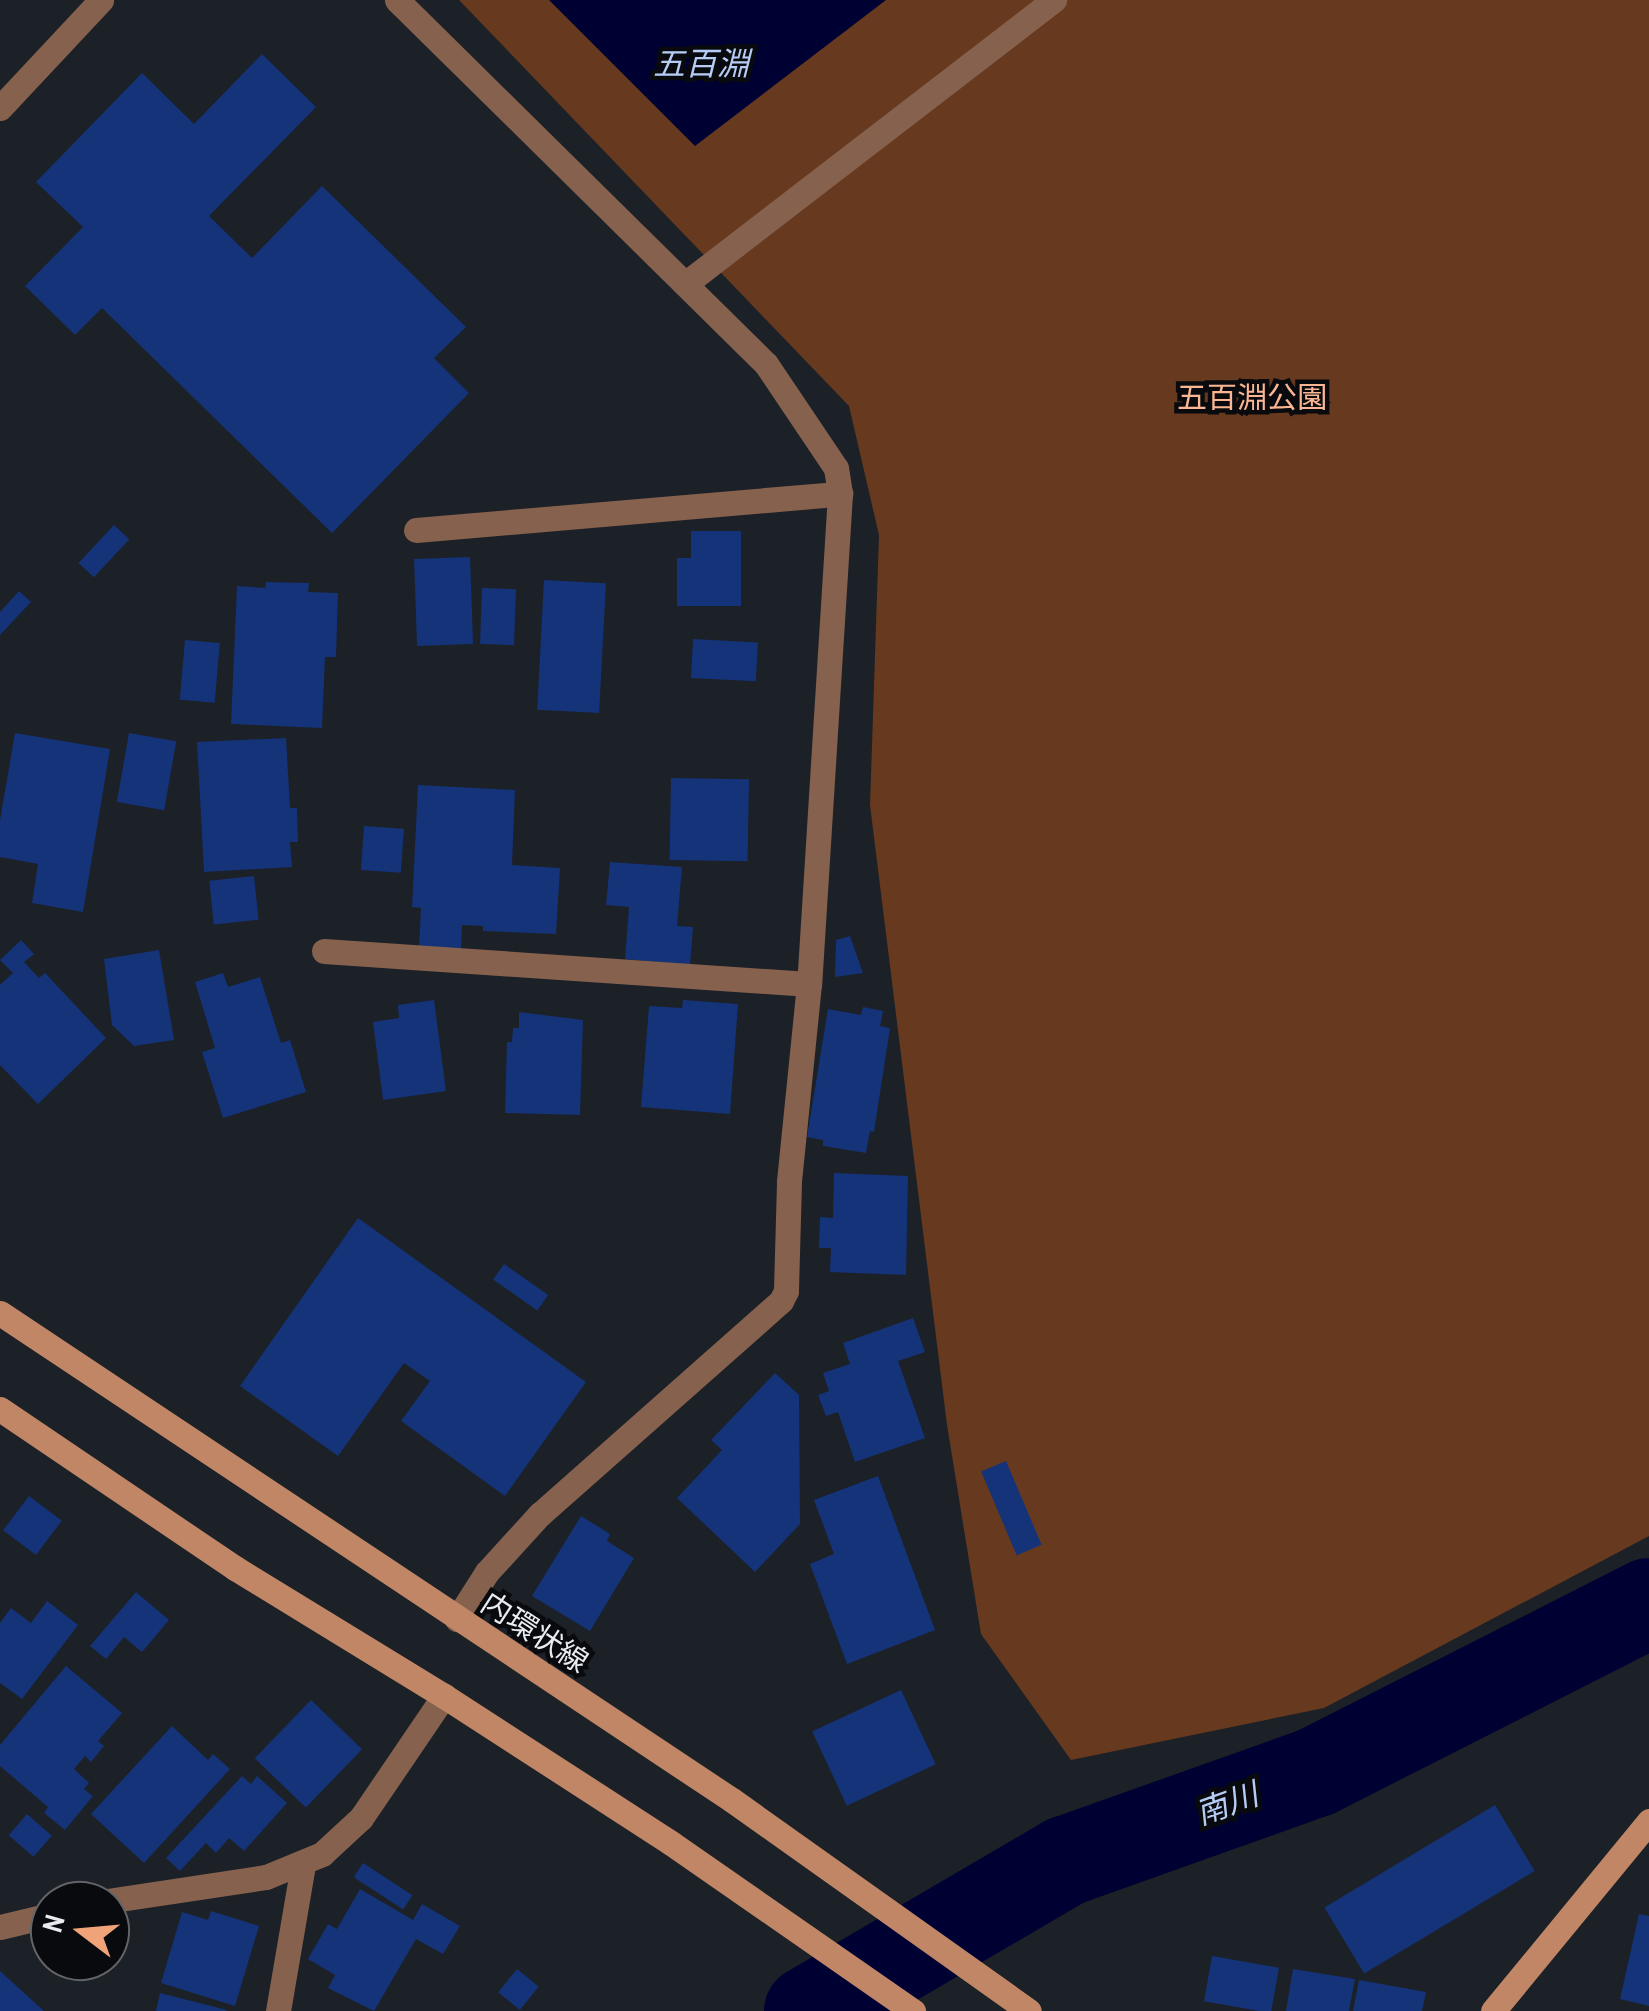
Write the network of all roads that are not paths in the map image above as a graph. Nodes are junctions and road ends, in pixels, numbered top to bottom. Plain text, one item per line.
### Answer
1 (101, 0) edge
2 (397, 0) edge
3 (1054, 0) edge
4 (5, 92) edge
5 (685, 284) junction
6 (840, 494) junction
7 (416, 530) dead end
8 (324, 951) dead end
9 (809, 984) junction
10 (0, 1314) edge
11 (0, 1409) edge
12 (457, 1620) junction
13 (444, 1696) junction
14 (1649, 1821) edge
15 (303, 1865) junction
16 (130, 1898) edge
17 (30, 1920) edge
18 (0, 1927) edge
19 (278, 2011) edge
20 (913, 2011) edge
21 (1029, 2011) edge
22 (1493, 2011) edge

1 - 4 street
2 - 5 street
3 - 5 street
5 - 6 street
6 - 7 street
6 - 9 street
8 - 9 street
9 - 12 street
10 - 12 street, 内環状線
11 - 13 street
12 - 21 street, 内環状線
13 - 15 street
13 - 20 street
14 - 22 street
15 - 16 street
15 - 19 street
17 - 18 street

